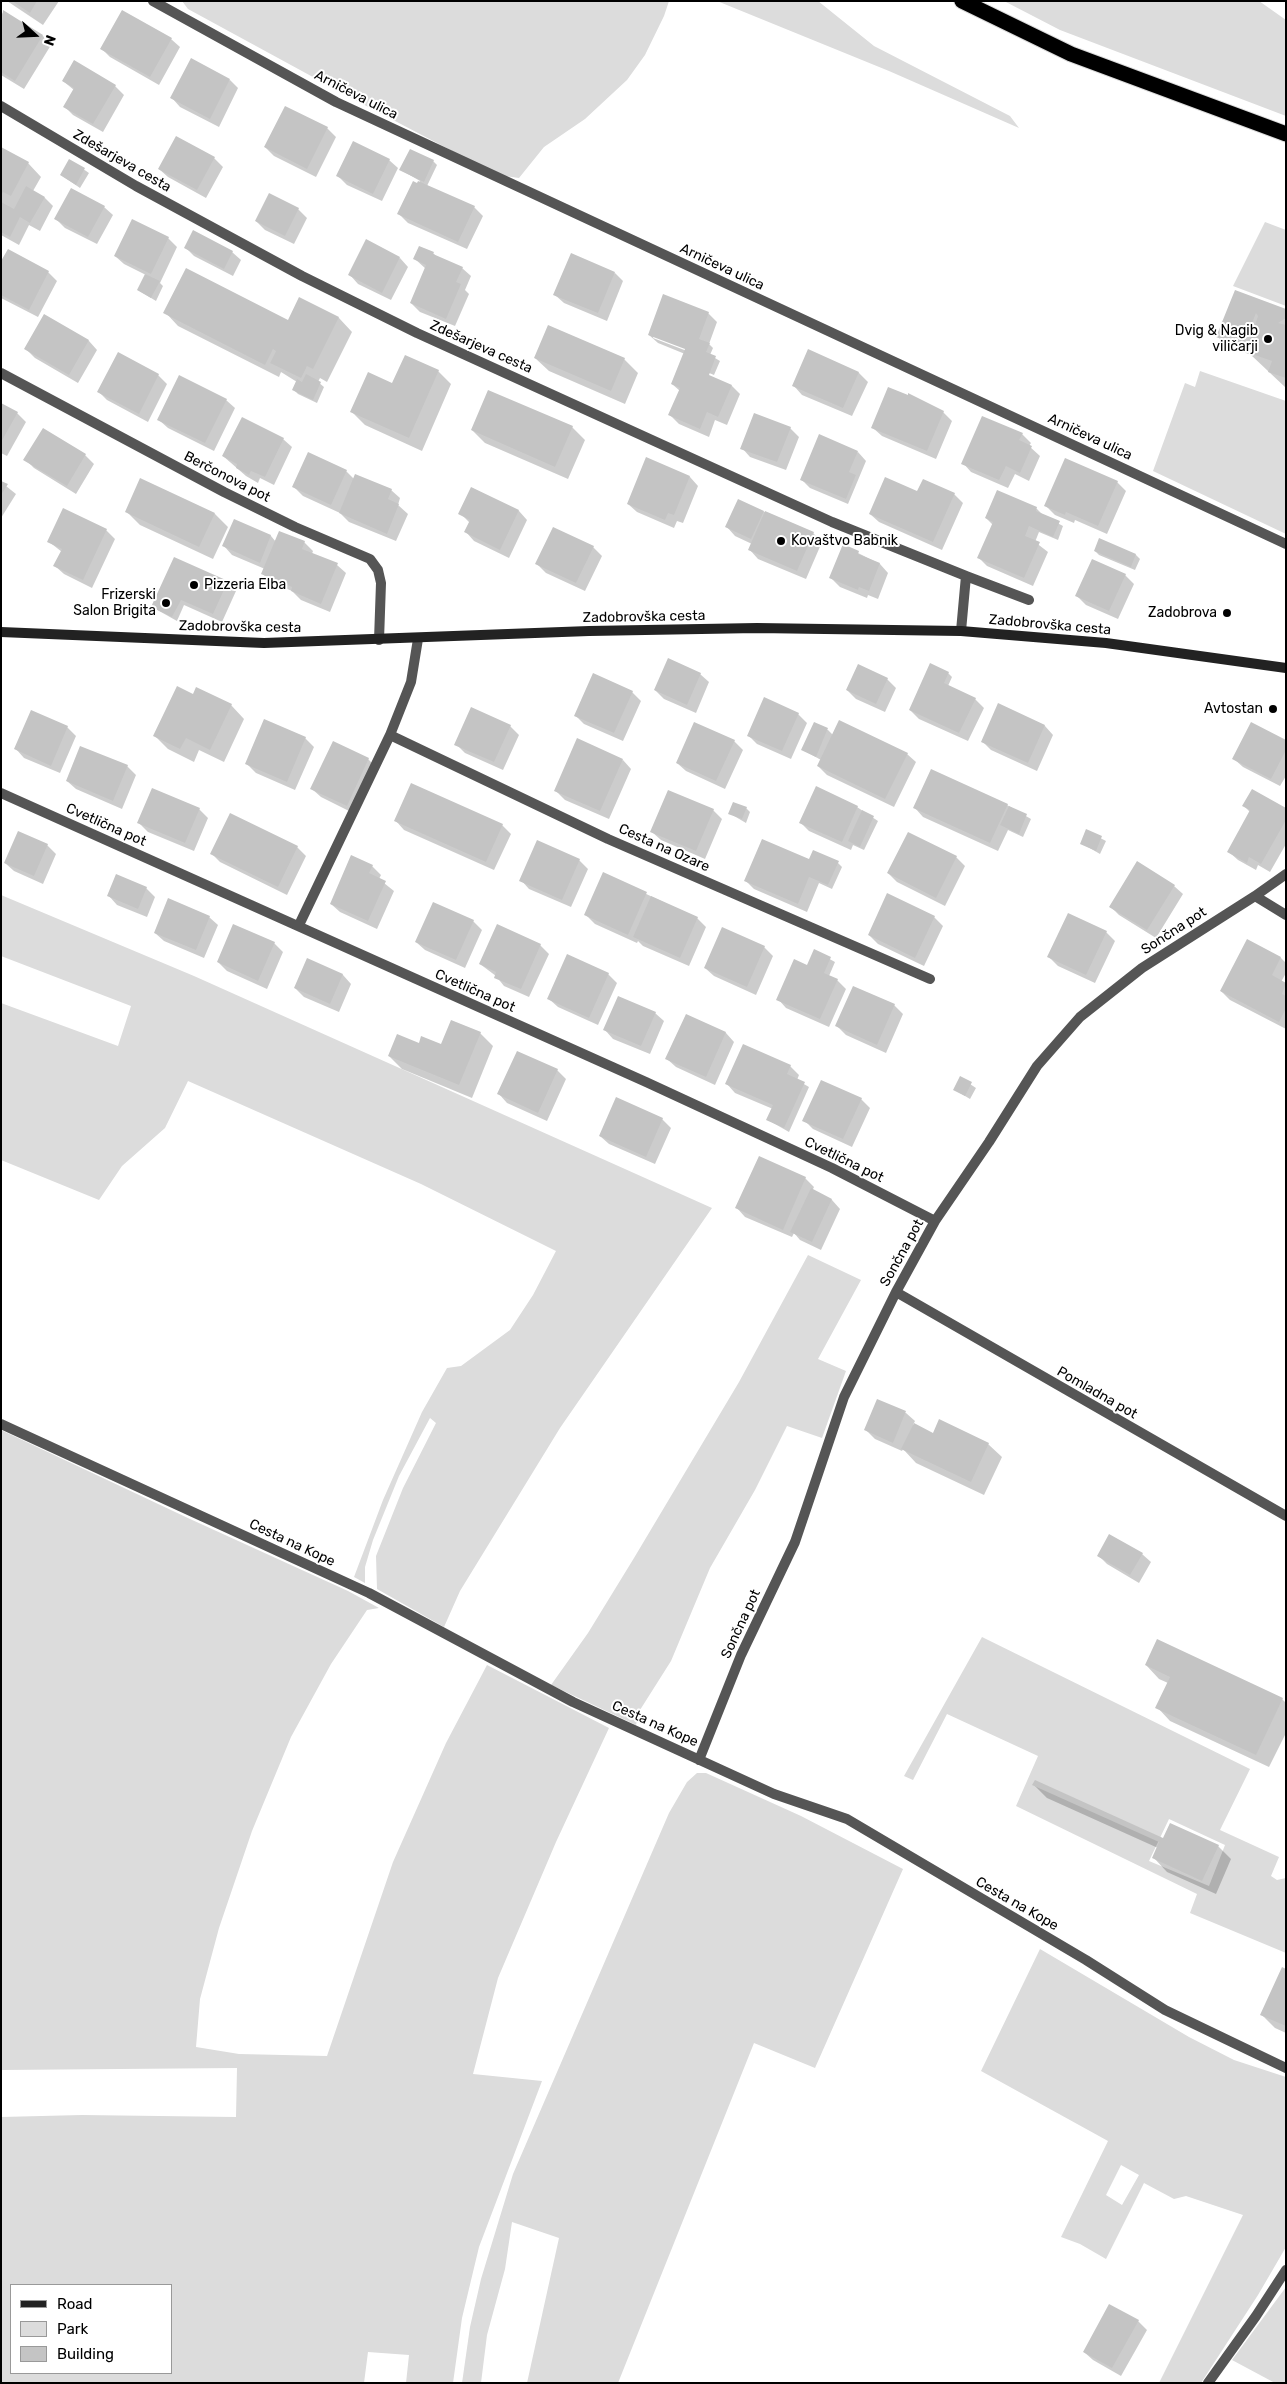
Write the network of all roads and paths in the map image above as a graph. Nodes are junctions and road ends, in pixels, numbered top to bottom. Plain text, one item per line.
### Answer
1 (154, 1) edge
2 (962, 1) edge
3 (1, 106) edge
4 (1286, 134) edge
5 (1, 373) edge
6 (1286, 544) edge
7 (966, 576) junction
8 (1029, 600) dead end
9 (961, 631) junction
10 (1, 632) edge
11 (418, 639) junction
12 (379, 640) junction
13 (1286, 668) edge
14 (390, 735) junction
15 (1, 793) edge
16 (1286, 874) edge
17 (1255, 896) junction
18 (1286, 915) edge
19 (299, 926) junction
20 (930, 980) dead end
21 (935, 1221) junction
22 (896, 1292) junction
23 (1, 1424) edge
24 (1286, 1516) edge
25 (699, 1760) junction
26 (1286, 2068) edge
27 (1286, 2270) edge
28 (1208, 2383) edge

1 - 6 street, Arničeva ulica
2 - 4 highway
3 - 7 street, Zdešarjeva cesta
5 - 12 street, Berčonova pot
7 - 8 street, Zdešarjeva cesta
7 - 9 street
9 - 11 main road, Zadobrovška cesta
9 - 13 main road, Zadobrovška cesta
10 - 12 main road, Zadobrovška cesta
11 - 12 main road, Zadobrovška cesta
11 - 14 street
14 - 19 street
14 - 20 street, Cesta na Ozare
15 - 19 street, Cvetlična pot
16 - 17 street, Sončna pot
17 - 18 street
17 - 21 street, Sončna pot
19 - 21 street, Cvetlična pot
21 - 22 street, Sončna pot
22 - 24 street, Pomladna pot
22 - 25 street, Sončna pot
23 - 25 street, Cesta na Kope
25 - 26 street, Cesta na Kope
27 - 28 street

